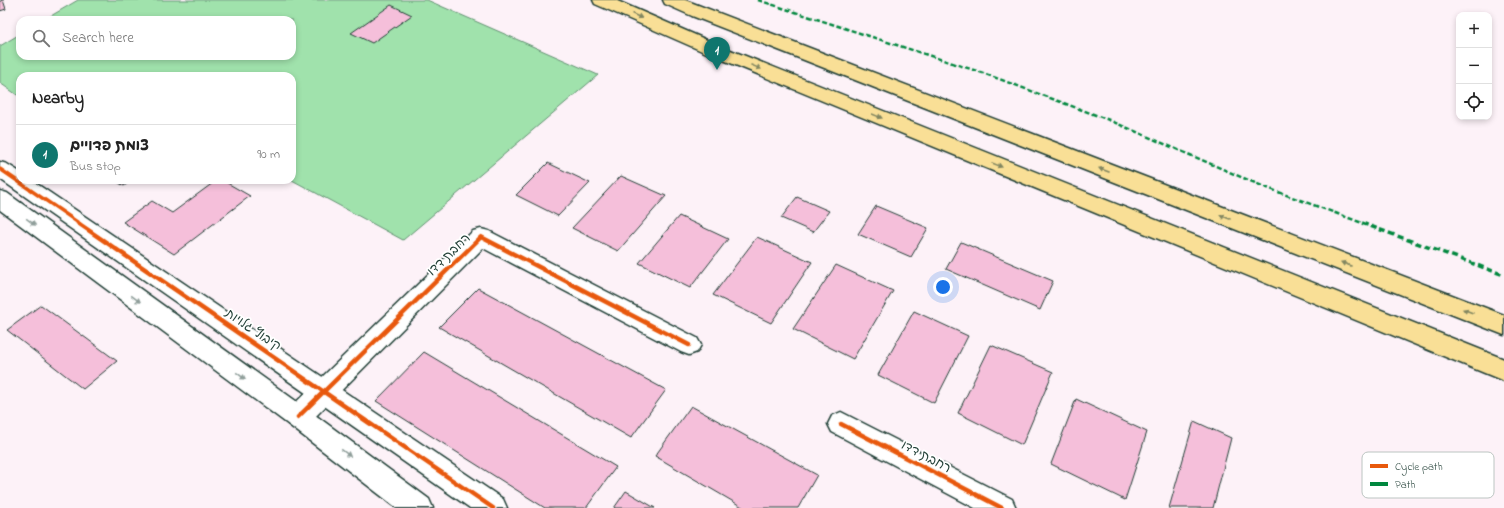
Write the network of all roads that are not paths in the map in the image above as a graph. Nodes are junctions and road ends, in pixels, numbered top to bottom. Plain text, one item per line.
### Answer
1 (601, 0) edge
2 (671, 0) edge
3 (0, 168) edge
4 (16, 179) edge
5 (23, 184) edge
6 (0, 199) edge
7 (1504, 325) edge
8 (689, 345) dead end
9 (1504, 370) edge
10 (324, 391) junction
11 (298, 417) junction
12 (841, 424) dead end
13 (419, 508) edge
14 (494, 508) edge
15 (1002, 508) edge

1 -> 9 main road
7 -> 2 main road
3 - 4 street, קיבוץ גלויות
5 - 10 street, קיבוץ גלויות
6 -> 11 street
8 - 10 street, רחבת דדו
10 - 11 street, רחבת דדו
10 - 14 street, קיבוץ גלויות
11 -> 13 street
12 - 15 street, רחבת דדו

